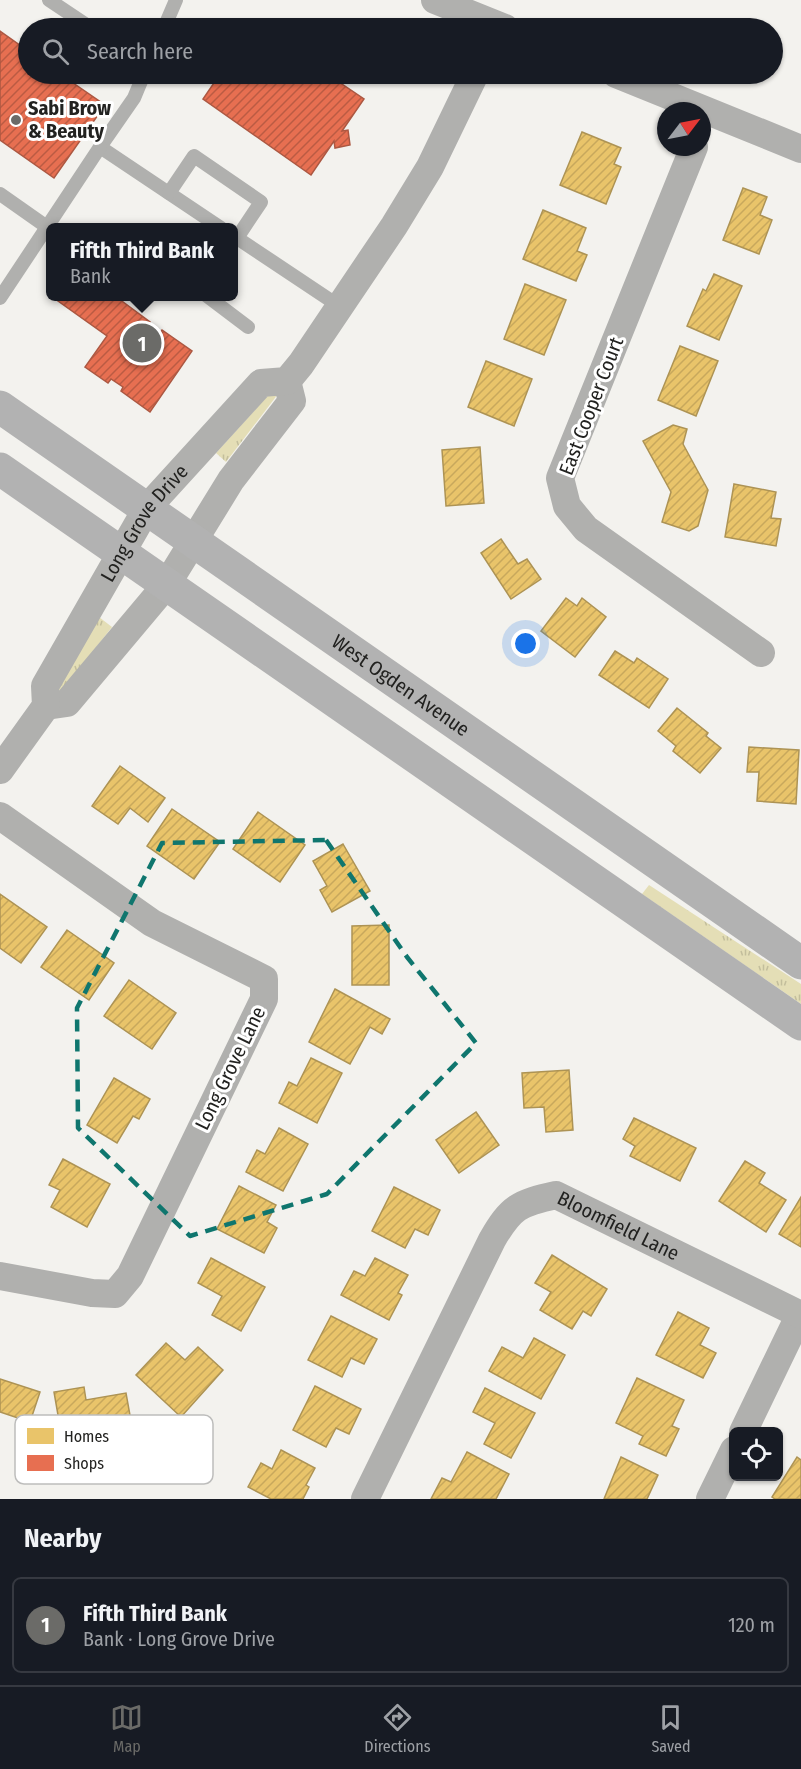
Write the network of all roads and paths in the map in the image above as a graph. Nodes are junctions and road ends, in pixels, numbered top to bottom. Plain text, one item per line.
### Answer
1 (49, 0) edge
2 (176, 0) edge
3 (435, 0) edge
4 (76, 18) edge
5 (168, 18) edge
6 (493, 18) edge
7 (140, 84) edge
8 (470, 84) edge
9 (635, 84) edge
10 (670, 102) edge
11 (711, 122) edge
12 (100, 147) junction
13 (801, 149) edge
14 (690, 156) edge
15 (169, 193) junction
16 (0, 194) edge
17 (50, 223) edge
18 (214, 223) edge
19 (46, 226) edge
20 (46, 228) edge
21 (238, 233) edge
22 (238, 239) edge
23 (1, 293) edge
24 (212, 301) edge
25 (339, 306) junction
26 (248, 327) dead end
27 (287, 381) junction
28 (0, 407) edge
29 (0, 469) edge
30 (147, 508) junction
31 (195, 542) junction
32 (121, 551) junction
33 (167, 584) junction
34 (761, 653) dead end
35 (46, 706) junction
36 (0, 771) edge
37 (0, 816) edge
38 (801, 963) edge
39 (801, 1024) edge
40 (0, 1276) edge
41 (800, 1314) edge
42 (745, 1427) edge
43 (729, 1460) edge
44 (365, 1499) edge
45 (710, 1499) edge

1 - 4 lane
2 - 5 lane
3 - 6 street
7 - 12 lane
8 - 25 street
9 - 10 street
11 - 13 street
12 - 15 lane
12 - 17 lane
14 - 34 street, East Cooper Court
15 - 18 lane
15 - 21 lane
16 - 19 lane
20 - 23 lane
22 - 25 lane
24 - 26 lane
25 - 27 street
27 - 30 street, Long Grove Drive
27 - 31 street
28 - 30 main road, West Ogden Avenue
29 - 32 main road
30 - 31 main road, West Ogden Avenue
30 - 32 street, Long Grove Drive
31 - 33 street
31 - 38 main road, West Ogden Avenue
32 - 33 main road
32 - 35 street, Long Grove Drive
33 - 35 street
33 - 39 main road
35 - 36 street, Long Grove Drive
37 - 40 street, Long Grove Lane
41 - 42 street, Bloomfield Lane
41 - 44 street, Bloomfield Lane
43 - 45 street

